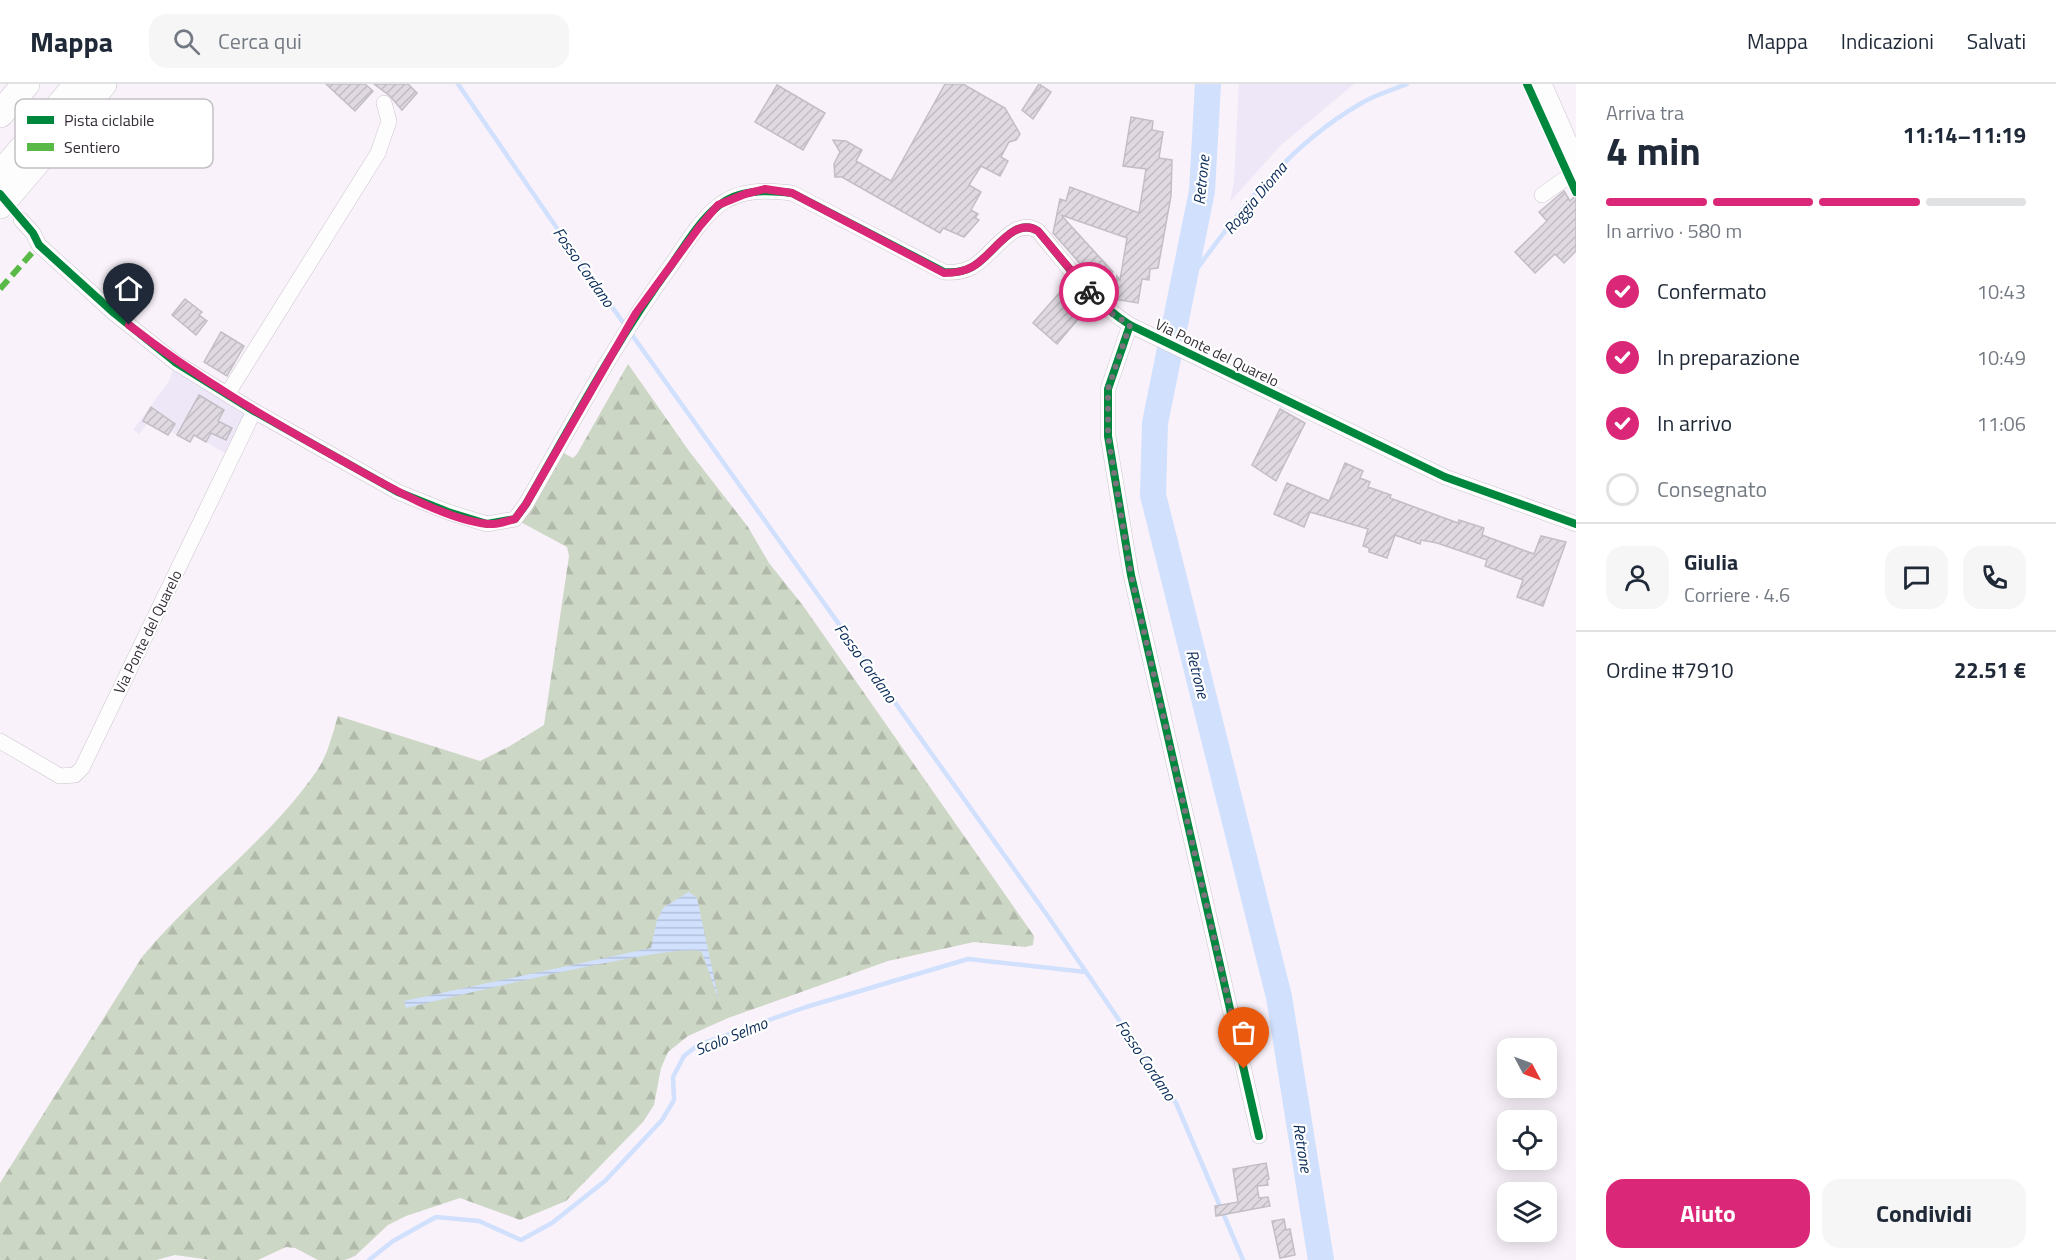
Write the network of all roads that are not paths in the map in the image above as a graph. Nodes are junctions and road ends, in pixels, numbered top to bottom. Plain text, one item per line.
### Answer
1 (26, 84) edge
2 (78, 84) edge
3 (103, 84) edge
4 (1541, 84) edge
5 (65, 99) edge
6 (92, 99) edge
7 (384, 103) dead end
8 (0, 114) edge
9 (1568, 126) edge
10 (15, 158) edge
11 (1576, 164) edge
12 (42, 168) edge
13 (1576, 171) edge
14 (0, 175) edge
15 (1542, 195) dead end
16 (10, 213) edge
17 (1130, 325) junction
18 (228, 393) junction
19 (254, 411) junction
20 (1576, 524) edge
21 (0, 741) edge
22 (1259, 1136) dead end

1 - 8 highway
2 - 5 highway
3 - 6 highway
4 - 9 main road
7 - 18 street
9 - 11 main road
10 - 14 highway
12 - 16 highway
13 - 15 street
16 - 18 street, Via Ponte del Quarelo
17 - 19 street, Via Ponte del Quarelo
17 - 20 street, Via Ponte del Quarelo
17 - 22 street
18 - 19 street, Via Ponte del Quarelo
19 - 21 street, Via Ponte del Quarelo

